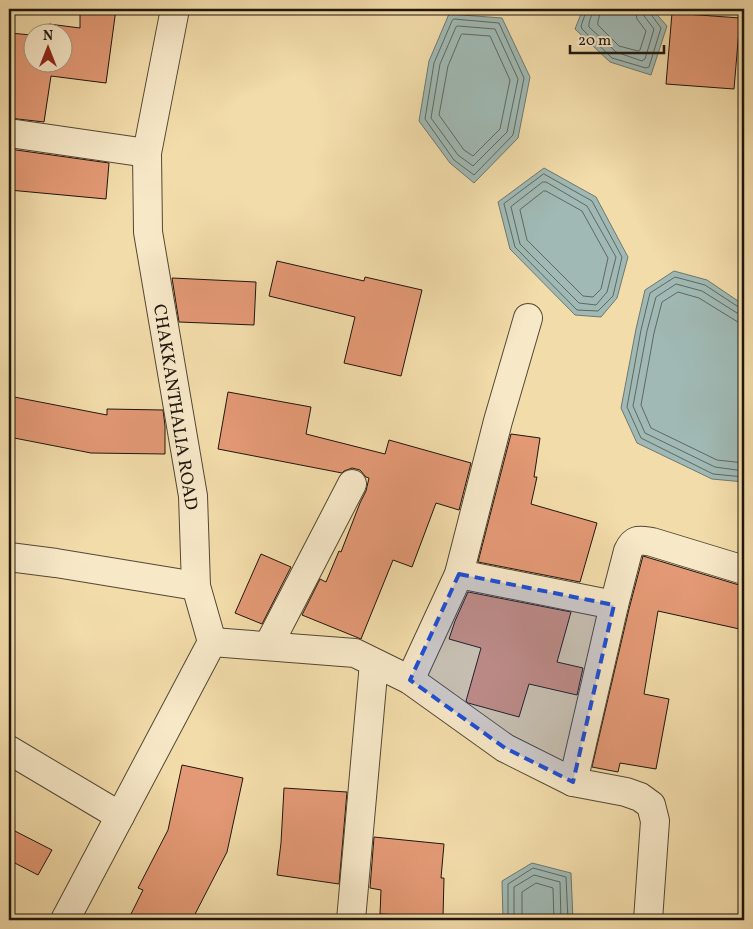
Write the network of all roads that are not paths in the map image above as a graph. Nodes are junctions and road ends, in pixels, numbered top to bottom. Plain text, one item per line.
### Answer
1 (175, 9) edge
2 (9, 133) edge
3 (147, 153) junction
4 (528, 318) dead end
5 (352, 484) dead end
6 (9, 557) edge
7 (744, 570) edge
8 (460, 574) junction
9 (196, 586) junction
10 (614, 605) junction
11 (212, 642) junction
12 (268, 646) junction
13 (374, 663) junction
14 (410, 680) junction
15 (9, 750) edge
16 (572, 782) junction
17 (120, 816) junction
18 (65, 920) edge
19 (351, 920) edge
20 (648, 920) edge

1 - 3 street, CHAKKANTHALIA ROAD
2 - 3 street
3 - 9 street, CHAKKANTHALIA ROAD
4 - 8 street
5 - 12 street
6 - 9 street
7 - 10 street
8 - 10 street
8 - 14 street
9 - 11 street, CHAKKANTHALIA ROAD
10 - 16 street
11 - 12 street
11 - 17 street
12 - 13 street
13 - 14 street
13 - 19 street
14 - 16 street
15 - 17 street
16 - 20 street
17 - 18 street

